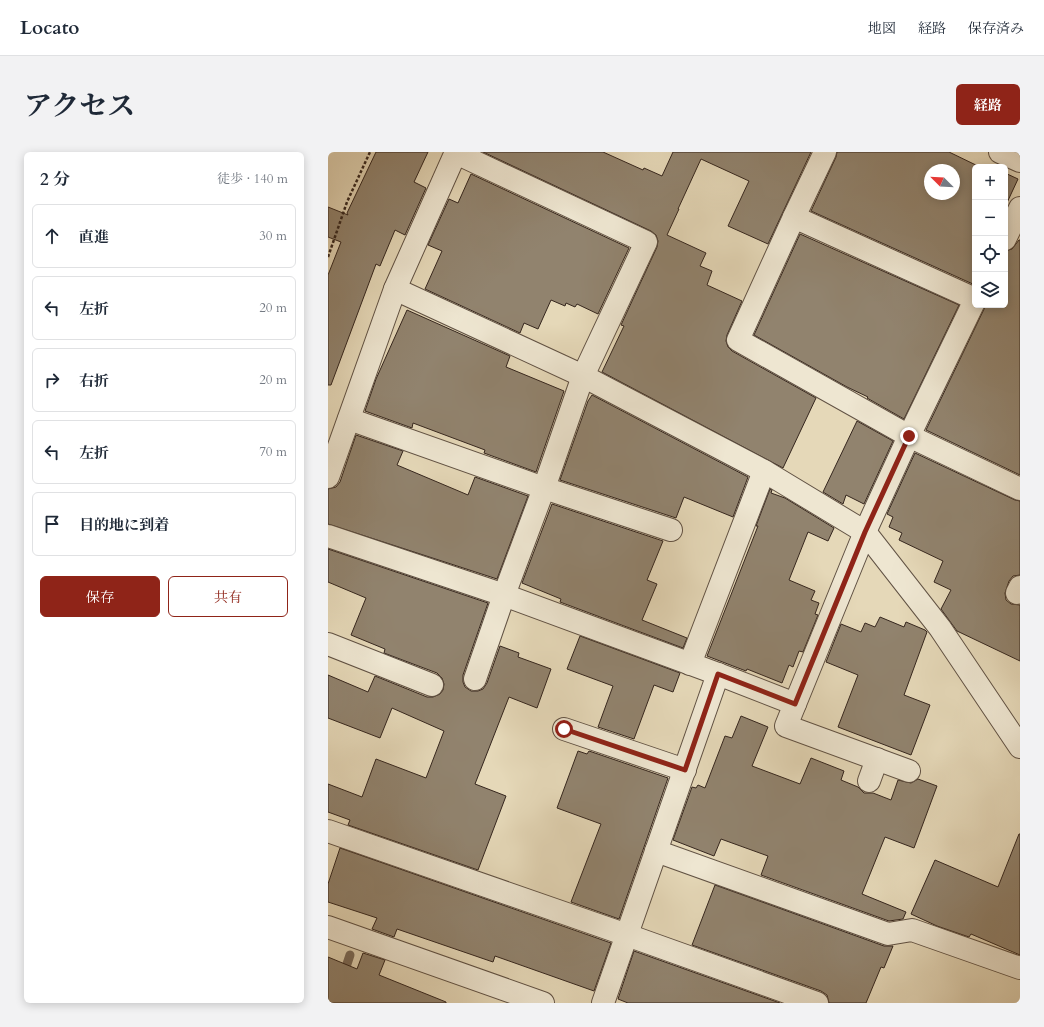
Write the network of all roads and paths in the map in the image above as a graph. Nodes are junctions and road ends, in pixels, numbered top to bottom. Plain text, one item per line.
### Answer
1 (370, 152) edge
2 (456, 152) edge
3 (825, 152) edge
4 (1000, 152) edge
5 (1020, 161) edge
6 (1020, 208) edge
7 (794, 217) junction
8 (1006, 236) edge
9 (328, 257) edge
10 (395, 289) junction
11 (972, 299) edge
12 (972, 306) edge
13 (583, 376) junction
14 (349, 419) junction
15 (909, 436) junction
16 (764, 471) junction
17 (328, 477) edge
18 (544, 488) junction
19 (1020, 489) edge
20 (671, 530) dead end
21 (865, 532) junction
22 (328, 536) edge
23 (504, 595) junction
24 (328, 644) edge
25 (690, 664) junction
26 (718, 674) junction
27 (475, 679) dead end
28 (432, 685) dead end
29 (795, 704) junction
30 (564, 729) dead end
31 (1020, 747) edge
32 (877, 760) junction
33 (685, 770) junction
34 (909, 771) dead end
35 (869, 781) dead end
36 (328, 831) edge
37 (656, 851) junction
38 (328, 927) edge
39 (627, 935) junction
40 (1020, 968) edge
41 (539, 1002) edge
42 (602, 1003) edge
43 (817, 1003) edge

1 - 9 path
2 - 10 street
2 - 13 street
3 - 7 street
4 - 5 street
6 - 8 street
7 - 11 street
7 - 15 street
10 - 13 street
10 - 14 street
12 - 15 street
13 - 16 street
13 - 18 street
14 - 17 street
14 - 18 street
15 - 19 street
15 - 21 street
16 - 21 street
16 - 25 street
18 - 20 street
18 - 23 street
21 - 29 street
21 - 31 street
22 - 23 street
23 - 25 street
23 - 27 street
24 - 28 street
25 - 26 street
26 - 29 street
26 - 33 street
29 - 32 street
30 - 33 street
32 - 34 street
32 - 35 street
33 - 37 street
36 - 39 street
37 - 39 street
37 - 40 street
38 - 41 street
39 - 42 street
39 - 43 street

